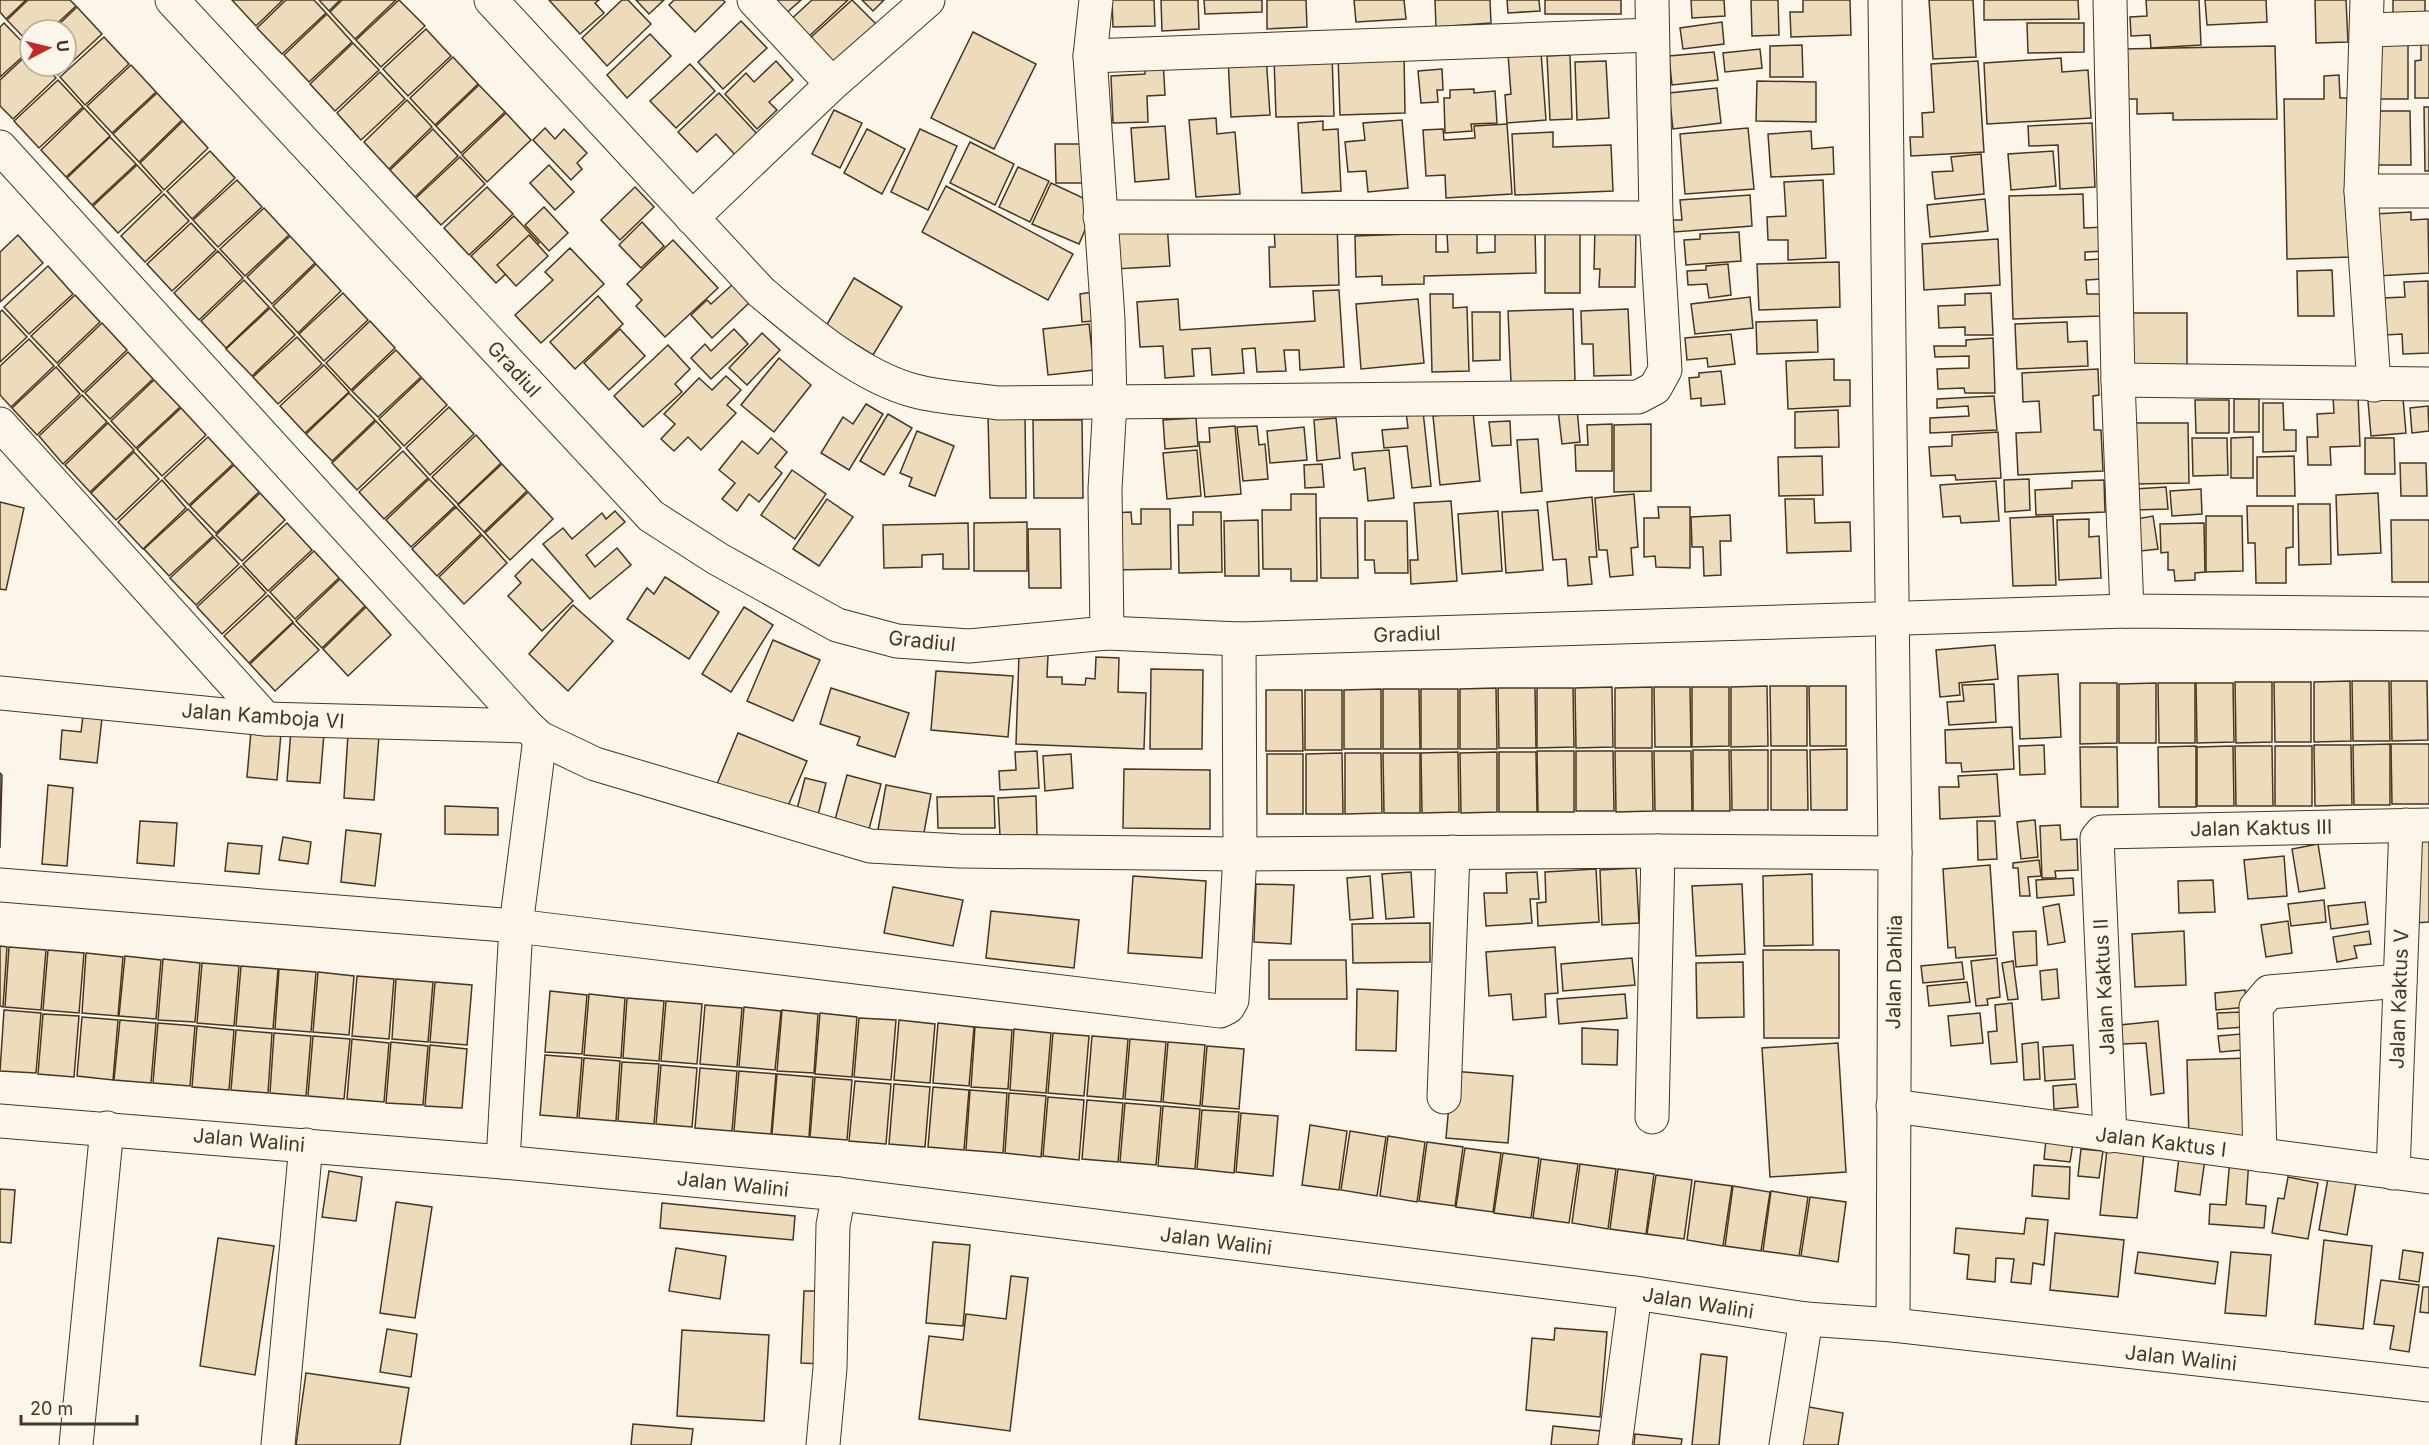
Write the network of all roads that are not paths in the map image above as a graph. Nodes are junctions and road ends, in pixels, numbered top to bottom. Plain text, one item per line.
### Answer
1 (172, 0) edge
2 (491, 0) edge
3 (754, 0) edge
4 (928, 0) edge
5 (1096, 0) edge
6 (1652, 0) edge
7 (1885, 0) edge
8 (2110, 0) edge
9 (2368, 15) edge
10 (2429, 28) edge
11 (1652, 35) junction
12 (1090, 56) junction
13 (832, 84) junction
14 (0, 147) edge
15 (2361, 191) junction
16 (2429, 191) edge
17 (692, 218) junction
18 (1100, 218) junction
19 (1656, 218) junction
20 (2118, 380) junction
21 (2429, 384) edge
22 (2374, 385) junction
23 (1110, 402) junction
24 (0, 424) edge
25 (2127, 611) junction
26 (2429, 614) edge
27 (1892, 620) junction
28 (1107, 633) junction
29 (1239, 639) junction
30 (0, 693) edge
31 (266, 719) junction
32 (533, 732) junction
33 (2417, 825) edge
34 (2097, 838) joint
35 (1658, 851) junction
36 (1453, 852) junction
37 (1895, 853) junction
38 (1240, 854) junction
39 (0, 885) edge
40 (516, 926) junction
41 (2400, 981) junction
42 (1444, 1097) dead end
43 (1893, 1106) junction
44 (1652, 1117) dead end
45 (0, 1121) edge
46 (107, 1128) junction
47 (2110, 1136) junction
48 (306, 1145) junction
49 (2260, 1155) junction
50 (503, 1162) junction
51 (2392, 1173) junction
52 (2429, 1177) edge
53 (839, 1194) junction
54 (1635, 1293) junction
55 (1806, 1320) junction
56 (1893, 1325) junction
57 (2429, 1385) edge
58 (76, 1445) edge
59 (278, 1445) edge
60 (823, 1445) edge
61 (1615, 1445) edge
62 (1786, 1445) edge

1 - 28 street, Gradiul
2 - 17 street
3 - 13 street
4 - 13 street
5 - 12 street
6 - 11 street
7 - 27 street, Jalan Dahlia
8 - 20 street
9 - 10 street
9 - 15 street
11 - 12 street
11 - 19 street
12 - 18 street
13 - 17 street
14 - 32 street
15 - 16 street
15 - 22 street
17 - 23 street
18 - 19 street
18 - 23 street
19 - 23 street
20 - 22 street
20 - 25 street
21 - 22 street
23 - 28 street
24 - 31 street
25 - 26 street, Gradiul
25 - 27 street, Gradiul
27 - 29 street, Gradiul
27 - 37 street, Jalan Dahlia
28 - 29 street, Gradiul
29 - 38 street
30 - 31 street, Jalan Kamboja VI
31 - 32 street, Jalan Kamboja VI
32 - 38 street
32 - 40 street
33 - 34 street, Jalan Kaktus III
33 - 41 street, Jalan Kaktus V
34 - 47 street, Jalan Kaktus II
35 - 36 street
35 - 37 street
35 - 44 street
36 - 38 street
36 - 42 street
37 - 43 street, Jalan Dahlia
38 - 40 street
39 - 40 street
40 - 50 street
41 - 49 street
41 - 51 street, Jalan Kaktus V
43 - 47 street, Jalan Kaktus I
43 - 56 street, Jalan Dahlia
45 - 46 street, Jalan Walini
46 - 48 street, Jalan Walini
46 - 58 street
47 - 49 street, Jalan Kaktus I
48 - 50 street, Jalan Walini
48 - 59 street
49 - 51 street, Jalan Kaktus I
50 - 53 street, Jalan Walini
51 - 52 street, Jalan Kaktus I
53 - 54 street, Jalan Walini
53 - 60 street
54 - 55 street, Jalan Walini
54 - 61 street
55 - 56 street, Jalan Walini
55 - 62 street
56 - 57 street, Jalan Walini

